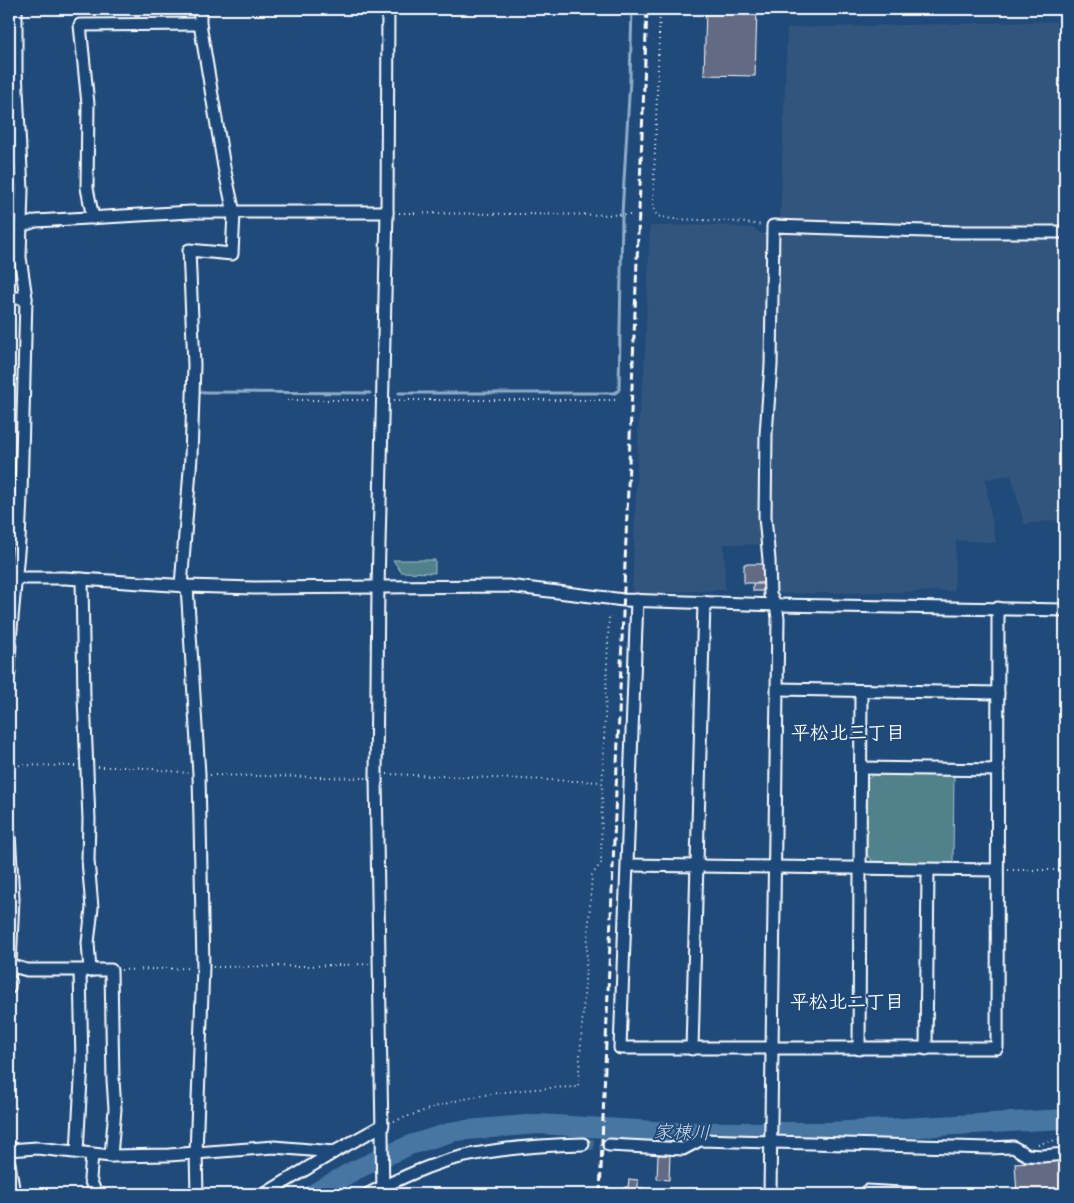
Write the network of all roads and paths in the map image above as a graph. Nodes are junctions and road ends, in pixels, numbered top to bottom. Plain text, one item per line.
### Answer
1 (16, 9) edge
2 (200, 9) edge
3 (388, 9) edge
4 (660, 9) edge
5 (200, 24) junction
6 (13, 31) edge
7 (386, 212) junction
8 (234, 213) junction
9 (634, 215) dead end
10 (93, 218) junction
11 (21, 226) junction
12 (773, 226) junction
13 (1065, 232) edge
14 (9, 298) edge
15 (26, 298) junction
16 (287, 400) dead end
17 (382, 400) junction
18 (619, 400) dead end
19 (12, 577) edge
20 (82, 579) junction
21 (184, 586) junction
22 (378, 588) junction
23 (637, 600) junction
24 (704, 602) junction
25 (776, 605) junction
26 (998, 608) junction
27 (1065, 610) edge
28 (609, 615) dead end
29 (9, 673) edge
30 (778, 689) junction
31 (862, 692) junction
32 (998, 693) junction
33 (862, 768) junction
34 (998, 770) junction
35 (376, 778) junction
36 (602, 782) junction
37 (9, 834) edge
38 (628, 865) junction
39 (774, 866) junction
40 (698, 867) junction
41 (861, 868) junction
42 (928, 870) junction
43 (996, 870) junction
44 (1065, 870) edge
45 (380, 964) junction
46 (9, 965) edge
47 (203, 967) junction
48 (111, 970) junction
49 (85, 971) junction
50 (9, 988) edge
51 (773, 1048) junction
52 (692, 1049) junction
53 (859, 1049) junction
54 (926, 1049) junction
55 (383, 1129) junction
56 (1065, 1138) edge
57 (771, 1140) junction
58 (583, 1144) tunnel mouth
59 (1036, 1144) dead end
60 (609, 1145) tunnel mouth
61 (9, 1150) edge
62 (77, 1152) junction
63 (334, 1152) junction
64 (196, 1153) junction
65 (92, 1154) junction
66 (1065, 1154) edge
67 (111, 1156) junction
68 (9, 1163) edge
69 (383, 1188) edge
70 (14, 1194) edge
71 (96, 1194) edge
72 (197, 1194) edge
73 (265, 1194) edge
74 (368, 1194) edge
75 (770, 1194) edge
76 (864, 1194) edge
77 (918, 1194) edge

1 - 6 street
2 - 5 street
3 - 7 street
4 - 12 path
5 - 8 street
5 - 10 street
6 - 11 street
7 - 8 street
7 - 9 path
7 - 17 street
8 - 10 street
8 - 21 street
10 - 11 street
11 - 15 street
12 - 13 street
12 - 25 street
14 - 15 street
15 - 19 street
16 - 17 path
17 - 18 path
17 - 22 street
19 - 20 street
19 - 29 street
20 - 21 street
20 - 49 street
21 - 22 street
21 - 47 street
22 - 23 street
22 - 35 street
23 - 24 street
23 - 38 street
24 - 25 street
24 - 40 street
25 - 26 street
25 - 30 street
26 - 27 street
26 - 32 street
28 - 36 path
30 - 31 street
30 - 39 street
31 - 32 street
31 - 33 street
32 - 34 street
33 - 34 street
33 - 41 street
34 - 43 street
35 - 36 path
35 - 45 street
36 - 55 path
37 - 46 street
38 - 40 street
38 - 52 street
39 - 40 street
39 - 41 street
39 - 51 street
40 - 52 street
41 - 42 street
41 - 53 street
42 - 43 street
42 - 54 street
43 - 44 path
43 - 54 street
45 - 47 path
45 - 55 street
46 - 49 street
46 - 50 street
47 - 48 path
47 - 64 street
48 - 49 street
48 - 67 street
49 - 62 street
51 - 52 street
51 - 53 street
51 - 57 street
53 - 54 street
55 - 63 street
55 - 69 street
56 - 59 path
57 - 60 street
57 - 66 street
57 - 75 street
58 - 69 street
61 - 62 street
62 - 65 street
63 - 64 street
63 - 73 street
64 - 67 street
64 - 72 street
65 - 67 street
65 - 71 street
68 - 70 street
69 - 74 street
76 - 77 street

